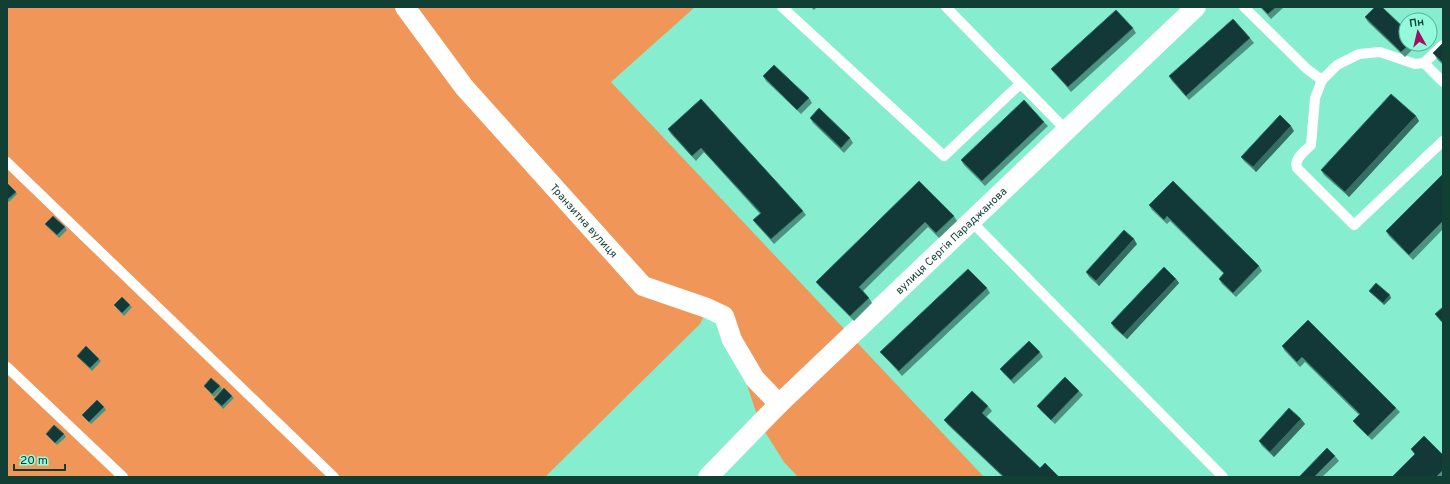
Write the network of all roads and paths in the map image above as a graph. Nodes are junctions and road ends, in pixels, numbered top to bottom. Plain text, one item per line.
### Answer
1 (405, 7) edge
2 (782, 7) edge
3 (946, 7) edge
4 (1196, 7) edge
5 (1244, 7) edge
6 (1443, 45) edge
7 (1424, 63) junction
8 (1322, 80) junction
9 (1443, 82) edge
10 (1020, 84) junction
11 (1067, 131) junction
12 (1443, 141) edge
13 (7, 162) edge
14 (971, 222) junction
15 (7, 367) edge
16 (779, 404) junction
17 (123, 477) edge
18 (334, 477) edge
19 (708, 477) edge
20 (1223, 477) edge

1 - 16 street, Транзитна вулиця
2 - 10 lane
3 - 10 lane
4 - 11 street, вулиця Сергія Параджанова
5 - 8 lane
6 - 7 lane
7 - 8 lane
7 - 9 lane
8 - 12 lane
10 - 11 lane
11 - 14 street, вулиця Сергія Параджанова
13 - 18 lane
14 - 16 street, вулиця Сергія Параджанова
14 - 20 lane
15 - 17 lane
16 - 19 street, вулиця Сергія Параджанова

